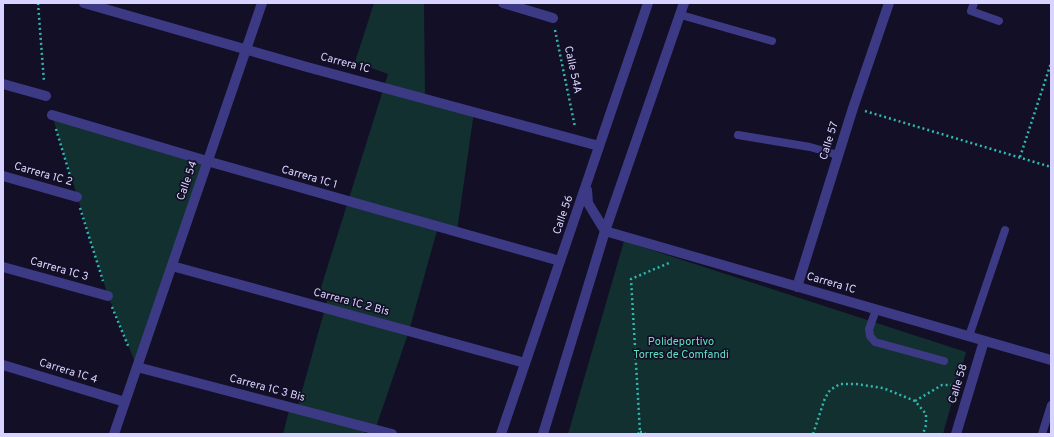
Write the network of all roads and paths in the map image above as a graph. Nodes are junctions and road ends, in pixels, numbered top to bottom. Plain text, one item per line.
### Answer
1 (38, 3) edge
2 (84, 3) edge
3 (262, 3) edge
4 (503, 3) edge
5 (648, 3) edge
6 (684, 3) edge
7 (889, 3) edge
8 (974, 3) edge
9 (680, 15) junction
10 (553, 18) joint
11 (999, 21) dead end
12 (772, 41) dead end
13 (246, 50) junction
14 (1051, 62) edge
15 (3, 84) edge
16 (46, 96) joint
17 (853, 108) junction
18 (52, 115) joint
19 (738, 136) dead end
20 (578, 141) junction
21 (599, 146) junction
22 (838, 155) junction
23 (1020, 157) junction
24 (207, 161) junction
25 (1051, 166) edge
26 (3, 176) edge
27 (587, 184) junction
28 (76, 197) junction
29 (1005, 230) dead end
30 (605, 232) junction
31 (560, 261) junction
32 (673, 262) dead end
33 (172, 266) junction
34 (3, 267) edge
35 (797, 287) junction
36 (108, 296) junction
37 (876, 310) junction
38 (969, 336) junction
39 (984, 341) junction
40 (1051, 360) edge
41 (944, 361) dead end
42 (525, 363) junction
43 (3, 365) edge
44 (137, 367) junction
45 (971, 384) junction
46 (915, 401) junction
47 (125, 402) junction
48 (1051, 405) edge
49 (639, 433) edge
50 (114, 434) edge
51 (392, 434) edge
52 (501, 434) edge
53 (543, 434) edge
54 (645, 434) edge
55 (813, 434) edge
56 (923, 434) edge
57 (956, 434) edge
58 (1042, 434) edge

1 - 16 path
2 - 13 street, Carrera 1C
3 - 13 street, Calle 54
4 - 10 street
5 - 21 street, Calle 56
6 - 9 street
7 - 17 street, Calle 57
8 - 11 lane
9 - 12 lane
9 - 30 street
10 - 20 path, Calle 54A
13 - 20 street, Carrera 1C
13 - 24 street, Calle 54
14 - 23 path
15 - 16 street
17 - 22 street, Calle 57
17 - 23 path
18 - 24 street, Carrera 1C 1
18 - 28 path
19 - 22 lane
20 - 21 street, Carrera 1C
21 - 27 street, Calle 56
22 - 35 street, Calle 57
23 - 25 path
24 - 31 street, Carrera 1C 1
24 - 33 street, Calle 54
26 - 28 street, Carrera 1C 2
27 - 30 street
27 - 31 street, Calle 56
28 - 36 path
29 - 38 lane
30 - 35 street, Carrera 1C
30 - 53 street
31 - 42 street, Calle 56
32 - 49 path
33 - 42 street, Carrera 1C 2 Bis
33 - 44 street, Calle 54
34 - 36 street, Carrera 1C 3
35 - 37 street, Carrera 1C
36 - 44 path
37 - 38 street, Carrera 1C
37 - 41 lane
38 - 39 street, Carrera 1C
39 - 40 street, Carrera 1C
39 - 45 street, Calle 58
42 - 52 street, Calle 56
43 - 47 street, Carrera 1C 4
44 - 47 street, Calle 54
44 - 51 street, Carrera 1C 3 Bis
45 - 46 path
45 - 57 street, Calle 58
46 - 55 path
46 - 56 path
47 - 50 street, Calle 54
48 - 58 lane
49 - 54 path

